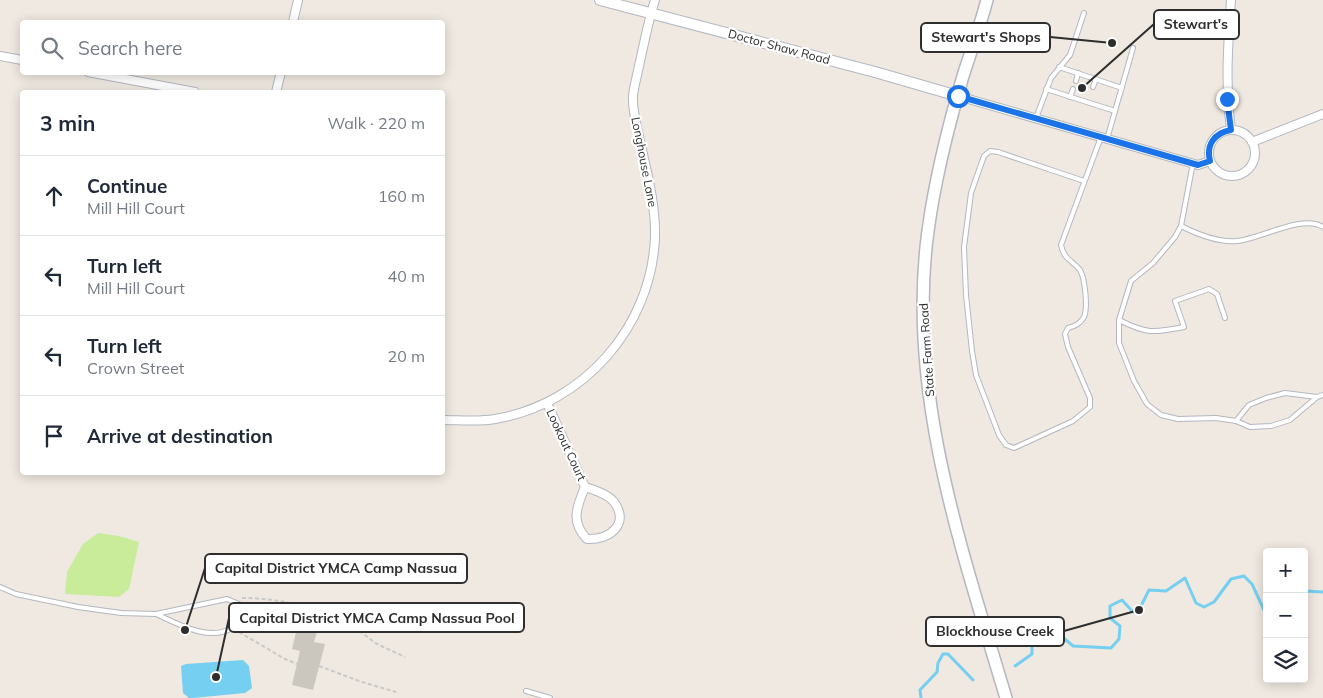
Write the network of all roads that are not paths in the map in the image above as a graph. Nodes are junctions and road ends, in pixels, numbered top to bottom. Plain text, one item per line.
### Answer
1 (298, 0) edge
2 (600, 0) edge
3 (655, 0) edge
4 (987, 0) edge
5 (1231, 0) edge
6 (1084, 13) dead end
7 (650, 14) junction
8 (293, 20) edge
9 (1133, 48) dead end
10 (0, 56) edge
11 (20, 60) edge
12 (1059, 67) junction
13 (1078, 73) junction
14 (104, 75) edge
15 (280, 75) edge
16 (1096, 79) junction
17 (1076, 81) dead end
18 (1093, 87) dead end
19 (1122, 88) junction
20 (1046, 89) junction
21 (1073, 89) dead end
22 (184, 90) edge
23 (276, 90) edge
24 (1090, 95) dead end
25 (958, 96) junction
26 (1070, 97) junction
27 (1088, 102) junction
28 (1115, 111) junction
29 (1323, 114) edge
30 (1036, 118) junction
31 (1231, 130) junction
32 (1104, 138) junction
33 (1252, 142) junction
34 (1210, 161) junction
35 (1193, 163) junction
36 (1084, 181) junction
37 (1181, 226) junction
38 (1323, 226) edge
39 (1225, 318) dead end
40 (1119, 320) junction
41 (1323, 394) edge
42 (1317, 397) junction
43 (547, 403) junction
44 (445, 420) edge
45 (1236, 421) junction
46 (585, 487) junction
47 (0, 587) edge
48 (156, 614) junction
49 (526, 691) dead end
50 (550, 698) edge
51 (1006, 698) edge

1 - 8 street
2 - 7 street, Doctor Shaw Road
3 - 7 street, Longhouse Lane
4 - 25 main road, State Farm Road
5 - 31 street
6 - 12 lane
7 - 25 street, Doctor Shaw Road
7 - 43 street, Longhouse Lane
9 - 19 lane
10 - 11 street
12 - 13 lane
12 - 20 lane
13 - 16 lane
13 - 17 lane
14 - 22 street
15 - 23 street
16 - 18 lane
16 - 19 lane
19 - 28 lane
20 - 26 lane
20 - 30 lane
21 - 26 lane
24 - 27 lane
25 - 30 street
25 - 51 main road, State Farm Road
26 - 27 lane
27 - 28 lane
28 - 32 lane
29 - 33 street
30 - 32 street
31 - 33 street
31 - 34 street
32 - 35 street
32 - 36 lane
33 - 34 street
34 - 35 street
35 - 37 lane
36 - 36 lane
37 - 38 lane
37 - 40 lane
39 - 40 lane
40 - 45 lane
41 - 42 lane
42 - 45 lane
42 - 45 lane
43 - 44 street, Longhouse Lane
43 - 46 street, Lookout Court
46 - 46 street, Lookout Court
47 - 48 lane
48 - 48 lane
49 - 50 lane

